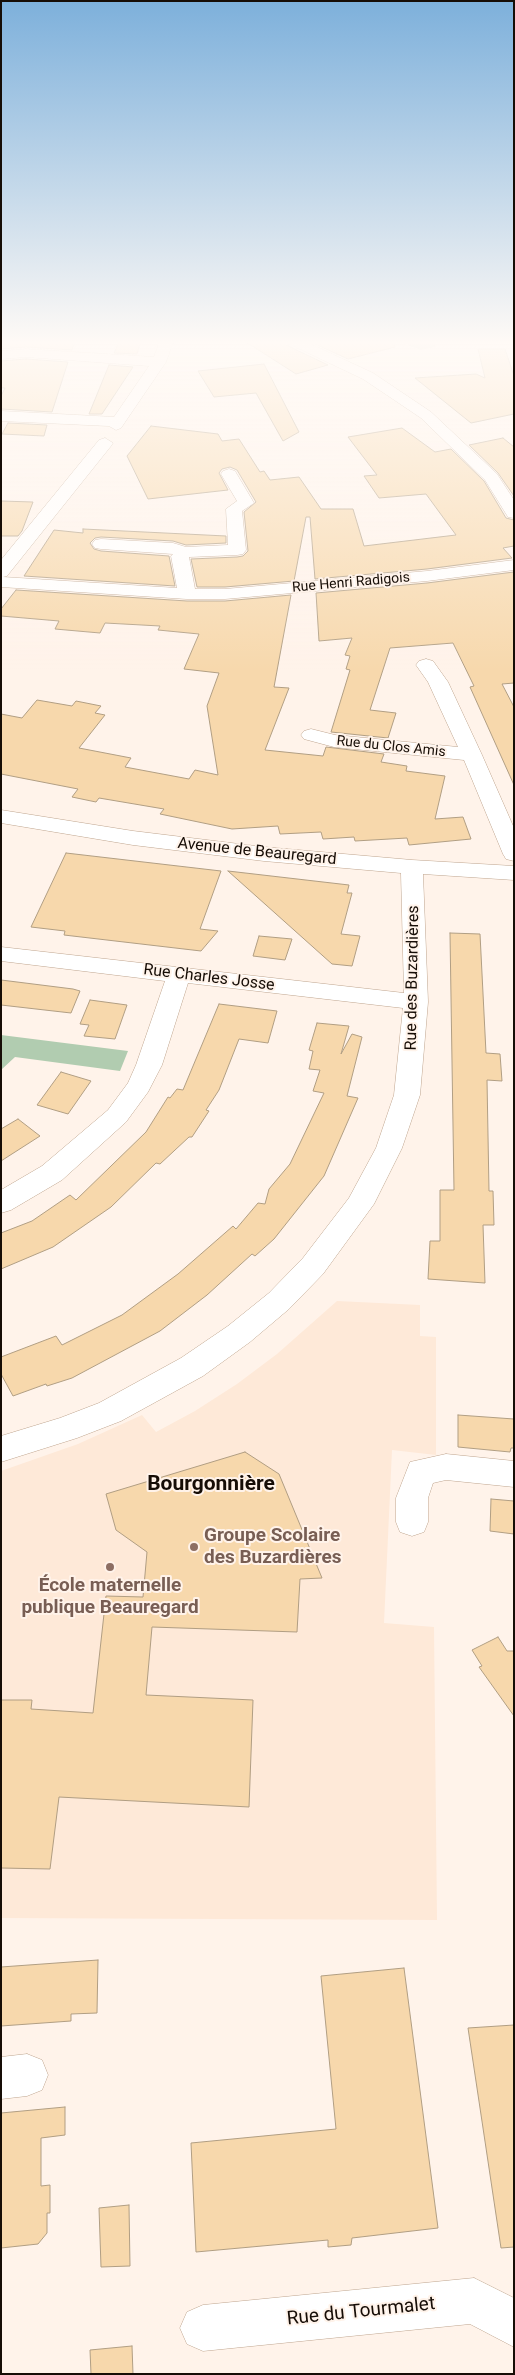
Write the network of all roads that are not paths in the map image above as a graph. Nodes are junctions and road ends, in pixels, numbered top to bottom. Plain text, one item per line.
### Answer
1 (98, 451) edge
2 (465, 451) edge
3 (229, 474) dead end
4 (491, 477) junction
5 (514, 478) edge
6 (514, 512) edge
7 (100, 544) dead end
8 (185, 552) junction
9 (514, 566) edge
10 (1, 572) edge
11 (1, 582) edge
12 (187, 594) junction
13 (426, 665) dead end
14 (311, 735) dead end
15 (472, 755) junction
16 (1, 816) edge
17 (514, 854) edge
18 (412, 867) junction
19 (514, 873) edge
20 (1, 954) edge
21 (179, 974) junction
22 (416, 1002) junction
23 (1, 1203) edge
24 (1, 1449) edge
25 (514, 1474) edge
26 (412, 1522) dead end
27 (514, 2324) edge
28 (203, 2328) dead end

1 - 10 street
2 - 4 street
3 - 8 street
4 - 5 street
4 - 6 street
7 - 8 street
8 - 12 street
9 - 12 street, Rue Henri Radigois
11 - 12 street, Rue Henri Radigois
13 - 15 street, Rue du Clos Amis
14 - 15 street, Rue du Clos Amis
15 - 17 street, Rue du Clos Amis
16 - 18 street, Avenue de Beauregard
18 - 19 street, Avenue de Beauregard
18 - 22 street, Rue des Buzardières
20 - 21 street, Rue Charles Josse
21 - 22 street, Rue Charles Josse
21 - 23 street
22 - 24 street, Rue des Buzardières
25 - 26 street
27 - 28 street, Rue du Tourmalet

